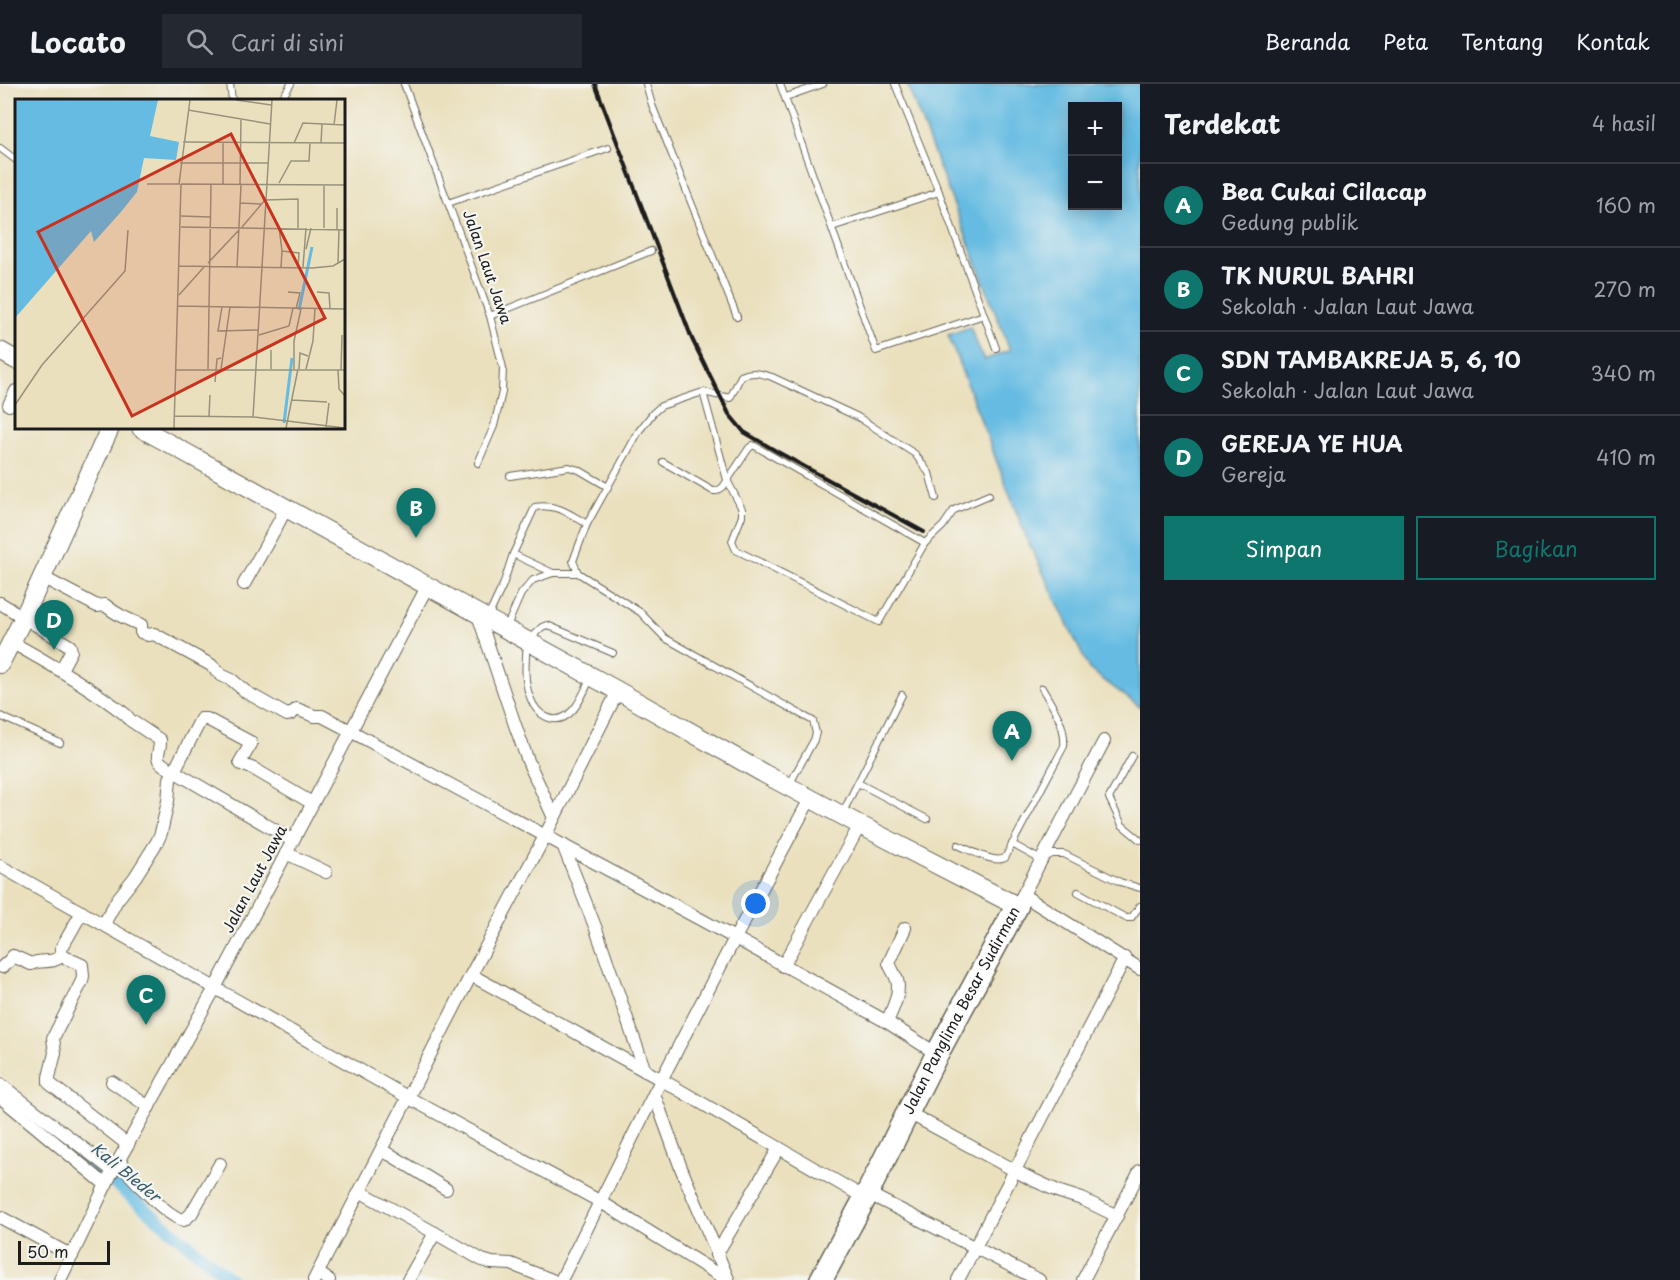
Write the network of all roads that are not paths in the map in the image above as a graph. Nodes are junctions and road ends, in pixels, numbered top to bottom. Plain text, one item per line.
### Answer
1 (231, 84) edge
2 (291, 84) edge
3 (404, 84) edge
4 (646, 84) edge
5 (780, 84) edge
6 (823, 84) edge
7 (895, 84) edge
8 (786, 97) junction
9 (232, 99) edge
10 (282, 99) edge
11 (0, 148) edge
12 (608, 148) dead end
13 (15, 159) edge
14 (939, 192) junction
15 (448, 203) junction
16 (832, 227) junction
17 (651, 251) dead end
18 (984, 315) junction
19 (490, 316) junction
20 (737, 317) dead end
21 (996, 348) dead end
22 (0, 351) edge
23 (15, 359) edge
24 (703, 392) junction
25 (15, 393) edge
26 (9, 405) dead end
27 (110, 429) edge
28 (143, 429) edge
29 (663, 462) dead end
30 (478, 464) dead end
31 (510, 476) dead end
32 (727, 480) junction
33 (608, 487) junction
34 (988, 495) dead end
35 (936, 498) dead end
36 (285, 508) junction
37 (587, 524) junction
38 (925, 543) junction
39 (513, 554) junction
40 (553, 573) junction
41 (578, 573) junction
42 (42, 577) junction
43 (244, 584) dead end
44 (428, 587) junction
45 (0, 603) edge
46 (24, 616) junction
47 (482, 617) junction
48 (505, 629) junction
49 (527, 641) junction
50 (12, 642) junction
51 (613, 653) dead end
52 (0, 664) edge
53 (61, 670) junction
54 (591, 676) junction
55 (1042, 688) dead end
56 (618, 691) junction
57 (902, 695) dead end
58 (0, 716) edge
59 (351, 731) junction
60 (1104, 741) dead end
61 (60, 743) dead end
62 (1132, 756) dead end
63 (174, 772) junction
64 (858, 783) junction
65 (788, 786) junction
66 (810, 799) junction
67 (312, 803) junction
68 (841, 815) junction
69 (554, 818) junction
70 (927, 819) dead end
71 (860, 825) junction
72 (545, 836) junction
73 (292, 840) junction
74 (1140, 840) edge
75 (958, 844) dead end
76 (1012, 844) junction
77 (564, 845) junction
78 (286, 853) junction
79 (1041, 860) junction
80 (0, 866) edge
81 (326, 872) dead end
82 (1140, 888) edge
83 (1078, 892) dead end
84 (1020, 900) junction
85 (1140, 906) edge
86 (82, 912) junction
87 (104, 924) junction
88 (905, 928) dead end
89 (735, 938) junction
90 (62, 956) junction
91 (1125, 958) junction
92 (783, 966) junction
93 (2, 967) dead end
94 (1140, 969) edge
95 (471, 975) junction
96 (215, 988) junction
97 (887, 1022) junction
98 (937, 1053) junction
99 (645, 1071) junction
100 (662, 1080) junction
101 (112, 1082) dead end
102 (0, 1084) edge
103 (654, 1094) junction
104 (0, 1097) edge
105 (410, 1098) junction
106 (149, 1107) junction
107 (908, 1112) junction
108 (128, 1145) junction
109 (779, 1148) junction
110 (381, 1151) junction
111 (220, 1164) dead end
112 (1015, 1169) junction
113 (1140, 1171) edge
114 (111, 1175) junction
115 (1136, 1186) edge
116 (446, 1189) dead end
117 (361, 1192) junction
118 (866, 1196) junction
119 (601, 1202) junction
120 (1117, 1216) junction
121 (0, 1217) edge
122 (435, 1233) junction
123 (974, 1248) junction
124 (716, 1255) junction
125 (72, 1256) junction
126 (320, 1278) edge
127 (60, 1280) edge
128 (408, 1280) edge
129 (552, 1280) edge
130 (561, 1280) edge
131 (728, 1280) edge
132 (821, 1280) edge
133 (958, 1280) edge
134 (1039, 1280) edge
135 (1083, 1280) edge

1 - 9 lane
2 - 10 lane
3 - 15 lane, Jalan Laut Jawa
4 - 20 lane
5 - 8 lane
6 - 8 lane
7 - 14 lane
8 - 16 lane
11 - 13 lane
12 - 15 lane
14 - 16 lane
14 - 18 lane
15 - 19 lane, Jalan Laut Jawa
16 - 18 lane
17 - 19 lane
18 - 21 lane
19 - 30 lane, Jalan Laut Jawa
22 - 23 main road
24 - 32 lane
24 - 33 lane
24 - 35 lane
25 - 26 street
27 - 42 main road
28 - 36 main road
29 - 32 lane
31 - 33 lane
32 - 38 lane
32 - 38 lane
33 - 37 lane
34 - 38 lane
36 - 43 street
36 - 44 main road
37 - 39 lane
37 - 41 lane
39 - 40 lane
39 - 47 lane
40 - 41 lane
40 - 48 lane
41 - 65 lane
42 - 46 main road
42 - 59 street
44 - 47 main road
44 - 59 street, Jalan Laut Jawa
45 - 46 street
46 - 50 main road
46 - 53 street
47 - 48 main road
47 - 69 street
48 - 49 main road
49 - 51 lane
49 - 54 main road
49 - 54 lane
50 - 52 main road
50 - 53 street
53 - 63 street
54 - 56 main road
55 - 76 lane
56 - 65 main road
56 - 69 street
57 - 64 lane
58 - 61 lane
59 - 67 street, Jalan Laut Jawa
59 - 72 street
60 - 79 street, Jalan Panglima Besar Sudirman
62 - 74 lane
63 - 67 street
63 - 73 street
63 - 87 street
64 - 68 lane
64 - 70 lane
65 - 66 main road
66 - 68 main road
66 - 89 street
67 - 73 street, Jalan Laut Jawa
68 - 71 main road
69 - 72 street
71 - 84 main road
71 - 92 street
72 - 77 street
72 - 95 street
73 - 78 street, Jalan Laut Jawa
75 - 76 lane
76 - 79 lane
77 - 89 street
77 - 99 street
78 - 81 street
78 - 96 street, Jalan Laut Jawa
79 - 82 lane
79 - 84 street, Jalan Panglima Besar Sudirman
80 - 86 street
83 - 85 lane
84 - 91 street
84 - 98 highway, Jalan Panglima Besar Sudirman
86 - 87 street
86 - 90 street
87 - 96 street
88 - 97 street
89 - 92 street
89 - 100 street
90 - 93 street
90 - 108 street
91 - 94 street
91 - 112 street
92 - 97 street
95 - 99 street
95 - 105 street
96 - 105 street
96 - 106 street, Jalan Laut Jawa
97 - 98 street
98 - 107 highway, Jalan Panglima Besar Sudirman
99 - 100 street
100 - 103 street
100 - 109 street
101 - 106 street
102 - 114 street
103 - 119 street
103 - 124 street
104 - 114 street
105 - 110 street
105 - 119 street
106 - 108 street, Jalan Laut Jawa
107 - 112 street
107 - 118 highway, Jalan Panglima Besar Sudirman
108 - 114 street, Jalan Laut Jawa
109 - 118 street
109 - 124 street
110 - 116 street
110 - 117 street
111 - 114 street
112 - 120 street
112 - 123 street
113 - 115 street
114 - 125 street, Jalan Laut Jawa
115 - 120 street
117 - 122 street
117 - 126 street
118 - 123 street
118 - 132 highway, Jalan Panglima Besar Sudirman
119 - 130 street
119 - 131 street
120 - 135 street
121 - 125 street
122 - 128 street
122 - 129 street
123 - 133 street
123 - 134 street
124 - 131 street
125 - 127 street, Jalan Laut Jawa

